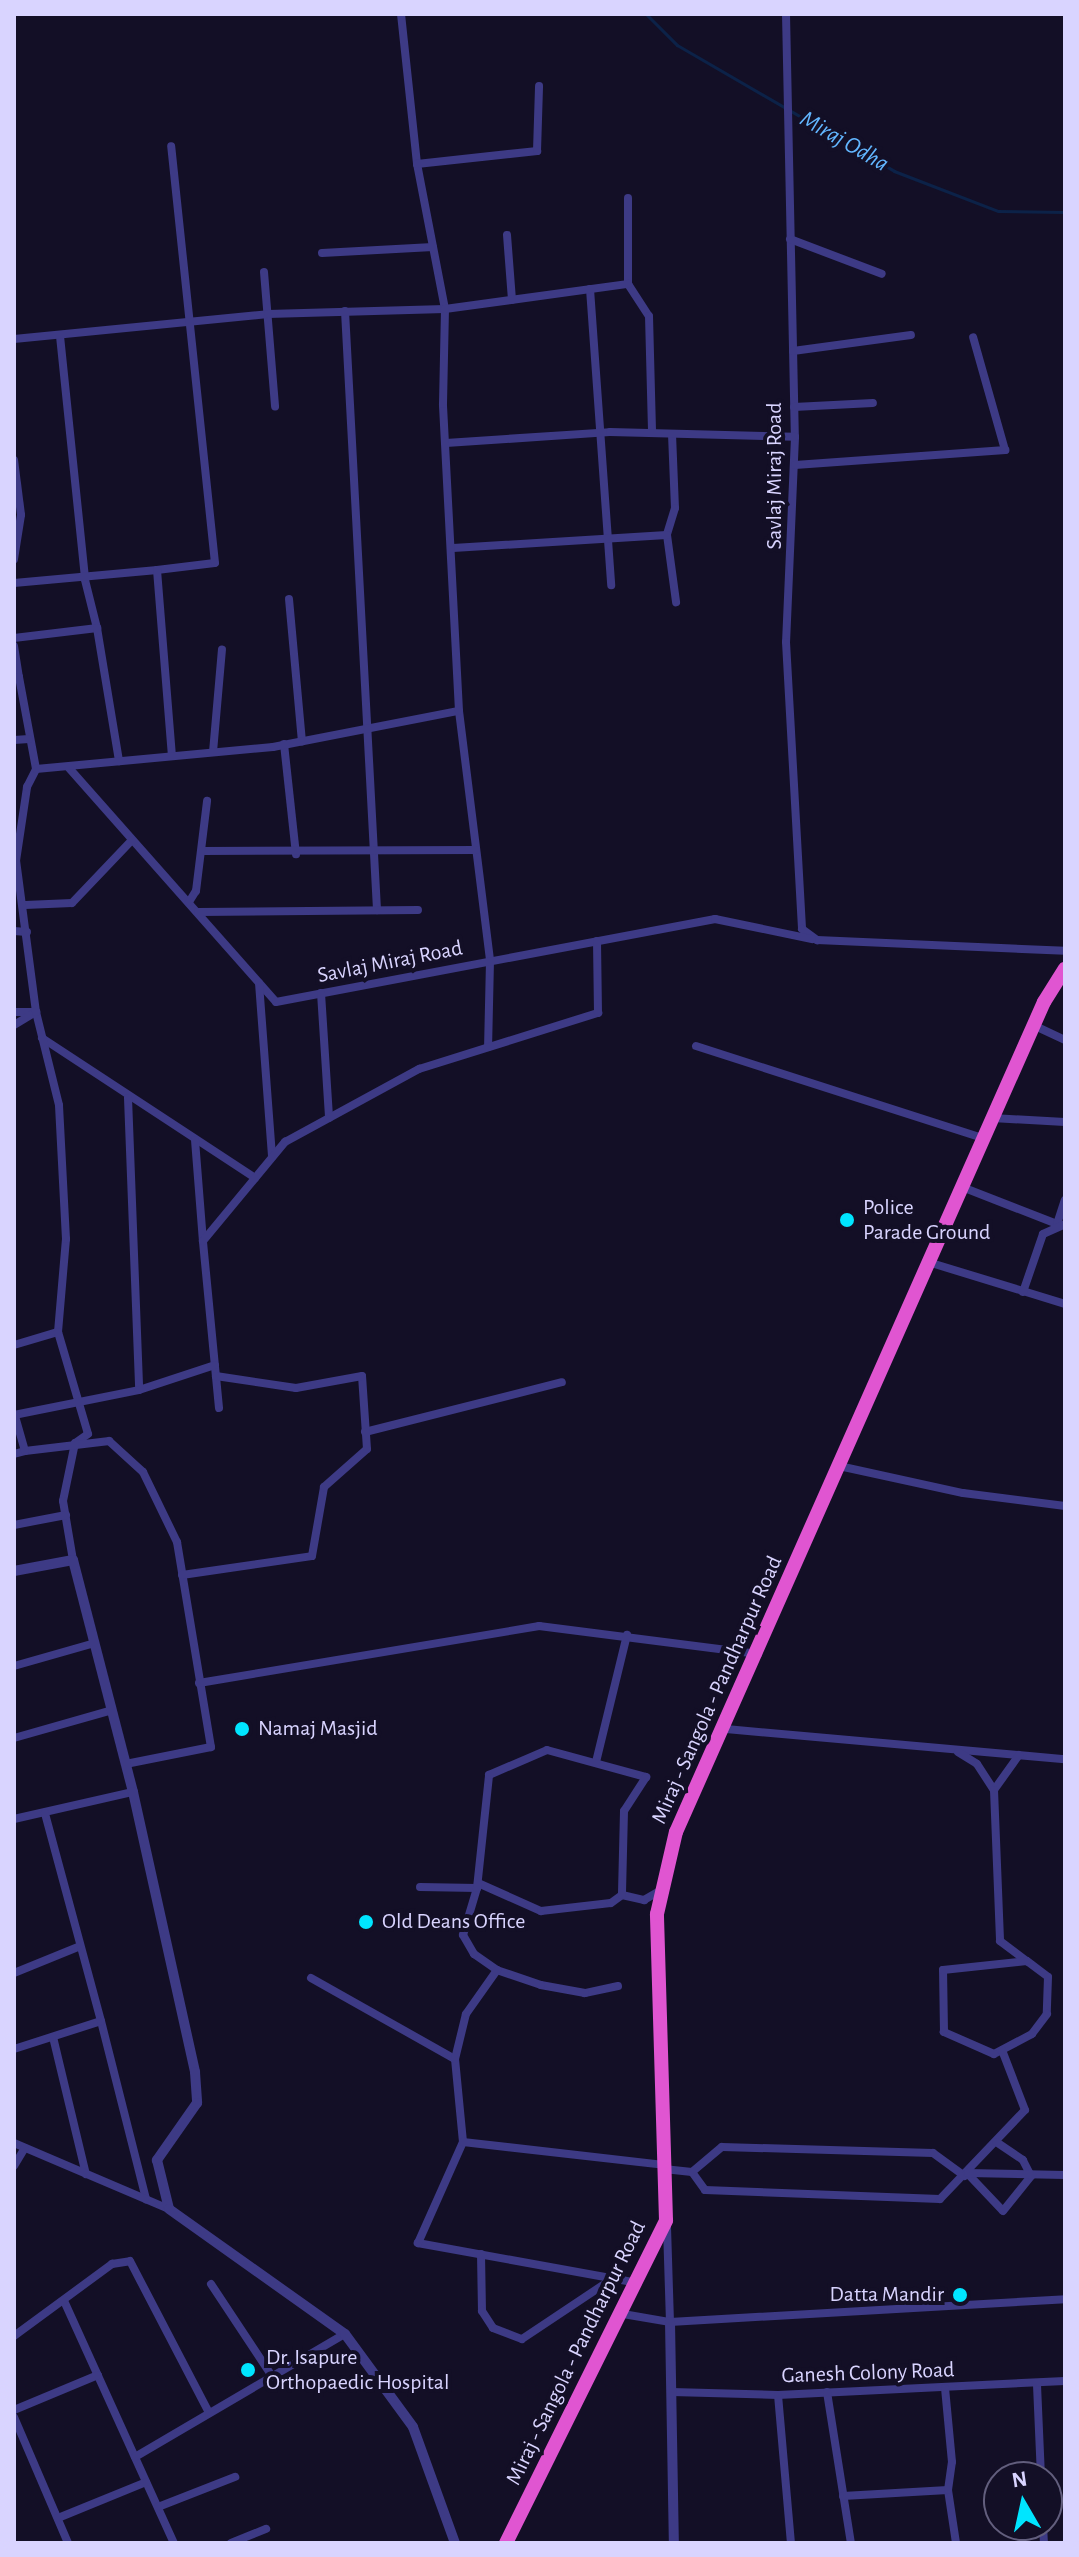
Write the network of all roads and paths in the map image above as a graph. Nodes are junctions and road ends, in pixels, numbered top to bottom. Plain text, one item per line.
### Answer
1 (401, 14) edge
2 (786, 14) edge
3 (539, 86) dead end
4 (171, 146) dead end
5 (417, 164) junction
6 (628, 198) dead end
7 (507, 235) dead end
8 (790, 239) junction
9 (433, 247) junction
10 (322, 253) dead end
11 (264, 272) dead end
12 (882, 274) dead end
13 (628, 284) junction
14 (590, 289) junction
15 (512, 300) junction
16 (445, 309) junction
17 (345, 311) junction
18 (268, 314) junction
19 (192, 322) junction
20 (911, 335) dead end
21 (60, 336) junction
22 (973, 337) dead end
23 (14, 339) edge
24 (793, 351) junction
25 (873, 403) dead end
26 (275, 407) dead end
27 (794, 407) junction
28 (600, 433) junction
29 (652, 433) junction
30 (672, 434) junction
31 (795, 437) junction
32 (446, 443) junction
33 (14, 460) edge
34 (795, 465) junction
35 (667, 535) junction
36 (607, 539) junction
37 (17, 546) edge
38 (453, 548) junction
39 (14, 559) edge
40 (157, 570) junction
41 (85, 580) junction
42 (14, 583) edge
43 (611, 585) dead end
44 (289, 599) dead end
45 (676, 602) dead end
46 (97, 628) junction
47 (14, 638) edge
48 (14, 646) edge
49 (222, 649) dead end
50 (16, 678) edge
51 (459, 711) junction
52 (368, 728) junction
53 (29, 739) junction
54 (14, 740) edge
55 (302, 741) junction
56 (284, 744) junction
57 (213, 752) junction
58 (172, 755) junction
59 (119, 761) junction
60 (69, 768) junction
61 (36, 769) junction
62 (207, 801) dead end
63 (131, 841) junction
64 (476, 850) junction
65 (202, 851) junction
66 (296, 854) junction
67 (378, 854) junction
68 (15, 861) edge
69 (189, 902) junction
70 (25, 905) junction
71 (377, 910) junction
72 (418, 910) dead end
73 (198, 912) junction
74 (14, 931) edge
75 (27, 932) junction
76 (817, 940) junction
77 (597, 941) junction
78 (1065, 951) edge
79 (490, 961) junction
80 (1065, 969) edge
81 (259, 982) junction
82 (321, 993) junction
83 (14, 1012) edge
84 (36, 1012) junction
85 (14, 1025) edge
86 (1033, 1025) junction
87 (42, 1038) junction
88 (1065, 1040) edge
89 (696, 1046) dead end
90 (488, 1047) junction
91 (128, 1098) junction
92 (329, 1118) junction
93 (992, 1118) junction
94 (1065, 1122) edge
95 (983, 1138) junction
96 (195, 1140) junction
97 (272, 1157) junction
98 (255, 1178) junction
99 (962, 1187) junction
100 (1065, 1200) edge
101 (1061, 1224) edge
102 (203, 1241) junction
103 (928, 1262) junction
104 (1023, 1292) junction
105 (1065, 1304) edge
106 (58, 1332) junction
107 (14, 1345) edge
108 (215, 1365) junction
109 (216, 1376) junction
110 (562, 1382) dead end
111 (139, 1390) junction
112 (77, 1402) junction
113 (219, 1408) dead end
114 (15, 1415) edge
115 (365, 1432) junction
116 (75, 1443) junction
117 (25, 1451) junction
118 (14, 1454) edge
119 (839, 1466) junction
120 (1065, 1506) edge
121 (66, 1515) junction
122 (14, 1525) edge
123 (73, 1560) junction
124 (14, 1571) edge
125 (182, 1575) junction
126 (627, 1635) junction
127 (95, 1643) junction
128 (758, 1654) junction
129 (14, 1666) edge
130 (199, 1683) junction
131 (112, 1710) junction
132 (726, 1729) junction
133 (14, 1738) edge
134 (953, 1749) junction
135 (1019, 1755) junction
136 (1065, 1759) edge
137 (596, 1762) junction
138 (126, 1764) junction
139 (994, 1790) junction
140 (133, 1792) junction
141 (45, 1813) junction
142 (14, 1819) edge
143 (477, 1885) junction
144 (420, 1887) dead end
145 (663, 1889) junction
146 (622, 1895) junction
147 (78, 1947) junction
148 (1027, 1961) junction
149 (497, 1970) junction
150 (14, 1973) edge
151 (311, 1978) dead end
152 (618, 1986) dead end
153 (101, 2021) junction
154 (53, 2037) junction
155 (14, 2049) edge
156 (1002, 2050) junction
157 (455, 2059) junction
158 (463, 2142) junction
159 (996, 2142) junction
160 (14, 2143) edge
161 (25, 2148) junction
162 (14, 2166) edge
163 (664, 2167) junction
164 (692, 2172) junction
165 (86, 2174) junction
166 (966, 2174) junction
167 (1065, 2175) edge
168 (1031, 2176) junction
169 (146, 2199) junction
170 (169, 2209) junction
171 (666, 2220) junction
172 (481, 2254) junction
173 (613, 2278) junction
174 (639, 2283) junction
175 (211, 2284) dead end
176 (1065, 2299) edge
177 (65, 2303) junction
178 (623, 2314) junction
179 (670, 2322) junction
180 (345, 2334) junction
181 (14, 2336) edge
182 (98, 2375) junction
183 (272, 2376) junction
184 (1065, 2381) edge
185 (1037, 2385) junction
186 (945, 2388) junction
187 (672, 2392) junction
188 (827, 2392) junction
189 (778, 2395) junction
190 (14, 2410) edge
191 (209, 2413) junction
192 (14, 2417) edge
193 (135, 2457) junction
194 (1040, 2461) edge
195 (235, 2477) dead end
196 (146, 2482) junction
197 (948, 2490) junction
198 (843, 2496) junction
199 (158, 2507) junction
200 (58, 2518) junction
201 (266, 2529) dead end
202 (68, 2543) edge
203 (174, 2543) edge
204 (231, 2543) edge
205 (455, 2543) edge
206 (506, 2543) edge
207 (674, 2543) edge
208 (791, 2543) edge
209 (851, 2543) edge
210 (956, 2543) edge

1 - 5 street
2 - 8 street, Savlaj Miraj Road
3 - 5 street
4 - 19 street
5 - 9 street
6 - 13 street
7 - 15 street
8 - 12 street
8 - 24 street, Savlaj Miraj Road
9 - 10 street
9 - 16 street
11 - 18 street
13 - 14 street
13 - 29 street
14 - 15 street
14 - 28 street
15 - 16 street
16 - 17 street
16 - 32 street
17 - 18 street
17 - 52 street
18 - 19 street
18 - 26 street
19 - 21 street
19 - 40 street
20 - 24 street
21 - 23 street
21 - 41 street
22 - 34 street
24 - 27 street, Savlaj Miraj Road
25 - 27 street
27 - 31 street, Savlaj Miraj Road
28 - 29 street
28 - 32 street
28 - 36 street
29 - 30 street
30 - 31 street
30 - 35 street
31 - 34 street, Savlaj Miraj Road
32 - 38 street
33 - 37 street
34 - 76 street, Savlaj Miraj Road
35 - 36 street
35 - 45 street
36 - 38 street
36 - 43 street
37 - 39 street
38 - 51 street
40 - 41 street
40 - 58 street
41 - 42 street
41 - 46 street
44 - 55 street
46 - 47 street
46 - 59 street
48 - 50 street
49 - 57 street
50 - 53 street
51 - 52 street
51 - 64 street
52 - 55 street
52 - 67 street
53 - 54 street
53 - 61 street
55 - 56 street
56 - 57 street
56 - 66 street
57 - 58 street
58 - 59 street
59 - 60 street
60 - 61 street
60 - 63 street, Savlaj Miraj Road
61 - 68 street
62 - 65 street
63 - 69 street, Savlaj Miraj Road
63 - 70 street
64 - 67 street
64 - 79 street
65 - 66 street
65 - 69 street
66 - 67 street
67 - 71 street
68 - 70 street
69 - 73 street, Savlaj Miraj Road
70 - 75 street
71 - 72 street
71 - 73 street
73 - 81 street, Savlaj Miraj Road
74 - 75 street
75 - 84 street
76 - 77 street, Savlaj Miraj Road
76 - 78 street, Savlaj Miraj Road
77 - 79 street, Savlaj Miraj Road
77 - 90 street
79 - 82 street, Savlaj Miraj Road
79 - 90 street
80 - 86 highway, Miraj - Sangola - Pandharpur Road
81 - 82 street, Savlaj Miraj Road
81 - 97 street
82 - 92 street
83 - 84 street
84 - 85 street
84 - 87 street
86 - 88 street
86 - 93 highway, Miraj - Sangola - Pandharpur Road
87 - 91 street
87 - 106 street
89 - 95 street
90 - 92 street
91 - 96 street
91 - 111 street
92 - 97 street
93 - 94 street
93 - 95 highway, Miraj - Sangola - Pandharpur Road
95 - 99 highway, Miraj - Sangola - Pandharpur Road
96 - 98 street
96 - 102 street
97 - 98 street
98 - 102 street
99 - 101 street
99 - 103 highway, Miraj - Sangola - Pandharpur Road
100 - 101 street
101 - 104 street
102 - 108 street
103 - 104 street
103 - 119 highway, Miraj - Sangola - Pandharpur Road
104 - 105 street
106 - 107 street
106 - 112 street
108 - 109 street
108 - 111 street
109 - 113 street
109 - 115 street
110 - 115 street
111 - 112 street
112 - 114 street
112 - 116 street
114 - 117 street
115 - 125 street
116 - 117 street
116 - 121 street
116 - 125 street
117 - 118 street
119 - 120 street
119 - 128 highway, Miraj - Sangola - Pandharpur Road
121 - 122 street
121 - 123 street
123 - 124 street
123 - 127 street
125 - 130 street
126 - 128 street
126 - 130 street
126 - 137 street
127 - 129 street
127 - 131 street
128 - 132 highway, Miraj - Sangola - Pandharpur Road
130 - 138 street
131 - 133 street
131 - 138 street
132 - 134 street
132 - 145 highway, Miraj - Sangola - Pandharpur Road
134 - 135 street
134 - 139 street
135 - 136 street
135 - 139 street
137 - 143 street
137 - 146 street
138 - 140 street
139 - 148 street
140 - 141 street
140 - 170 street
141 - 142 street
141 - 147 street
143 - 144 street
143 - 146 street
143 - 149 street
145 - 146 street
145 - 163 highway, Miraj - Sangola - Pandharpur Road
147 - 150 street
147 - 153 street
148 - 156 street
148 - 156 street
149 - 152 street
149 - 157 street
151 - 157 street
153 - 154 street
153 - 169 street
154 - 155 street
154 - 165 street
156 - 159 street
157 - 158 street
158 - 163 street
158 - 172 street
159 - 166 street
159 - 168 street
160 - 161 street
161 - 162 street
161 - 165 street
163 - 164 street
163 - 171 highway, Miraj - Sangola - Pandharpur Road
164 - 166 street
164 - 166 street
165 - 169 street
166 - 168 street
166 - 168 street
167 - 168 street
169 - 170 street
170 - 180 street
171 - 174 highway, Miraj - Sangola - Pandharpur Road
171 - 179 street
172 - 173 street
172 - 173 street
173 - 174 street
174 - 178 highway, Miraj - Sangola - Pandharpur Road
175 - 183 street
176 - 179 street
177 - 181 street
177 - 182 street
177 - 191 street
178 - 179 street
178 - 206 highway, Miraj - Sangola - Pandharpur Road
179 - 187 street
180 - 183 street
180 - 205 street
182 - 190 street
182 - 193 street
183 - 191 street
184 - 185 street, Ganesh Colony Road
185 - 186 street, Ganesh Colony Road
185 - 194 street
186 - 188 street, Ganesh Colony Road
186 - 197 street
187 - 189 street, Ganesh Colony Road
187 - 207 street
188 - 189 street, Ganesh Colony Road
188 - 198 street
189 - 208 street
191 - 193 street
192 - 200 street
193 - 196 street
195 - 199 street
196 - 199 street
196 - 200 street
197 - 198 street
197 - 210 street
198 - 209 street
199 - 203 street
200 - 202 street
201 - 204 street

